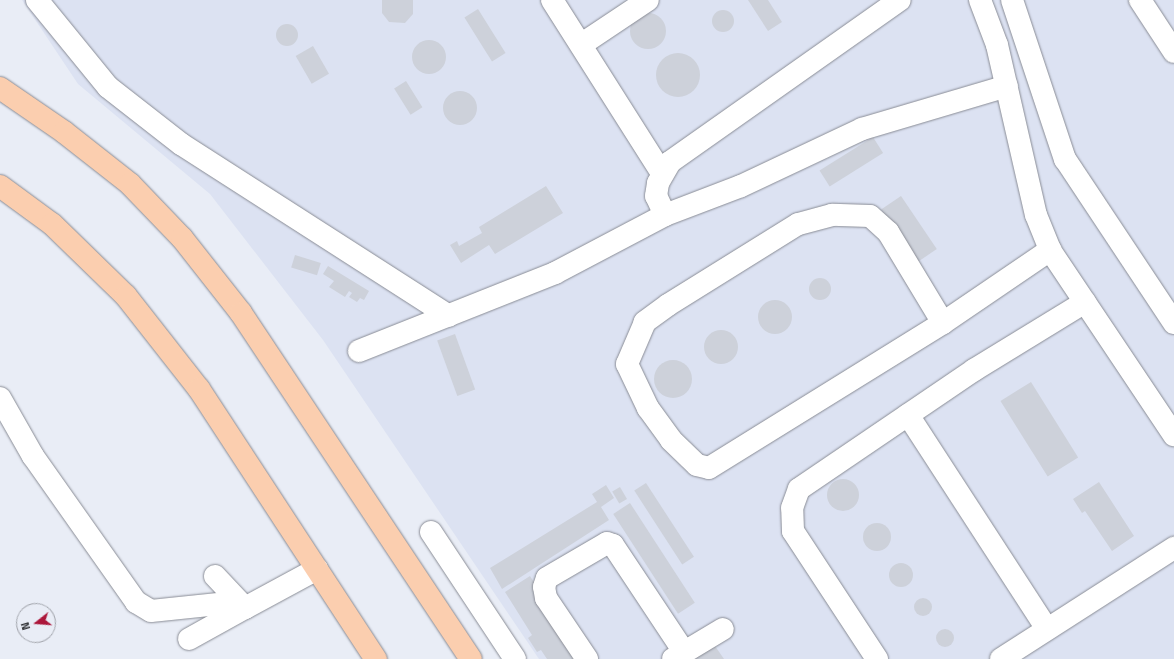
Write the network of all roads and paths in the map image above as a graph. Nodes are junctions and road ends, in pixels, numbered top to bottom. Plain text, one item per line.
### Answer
1 (37, 0) edge
2 (552, 0) edge
3 (648, 0) edge
4 (900, 0) edge
5 (980, 0) edge
6 (1012, 0) edge
7 (1140, 0) edge
8 (582, 44) junction
9 (1174, 52) edge
10 (1006, 86) junction
11 (0, 88) edge
12 (662, 173) junction
13 (0, 186) edge
14 (666, 214) junction
15 (1050, 250) junction
16 (1085, 302) junction
17 (449, 316) junction
18 (944, 323) junction
19 (1174, 324) edge
20 (359, 352) dead end
21 (0, 398) edge
22 (908, 415) junction
23 (1174, 435) edge
24 (431, 532) dead end
25 (1174, 548) edge
26 (317, 570) junction
27 (215, 576) dead end
28 (241, 605) junction
29 (723, 629) dead end
30 (1047, 629) junction
31 (189, 640) dead end
32 (678, 656) edge
33 (376, 659) edge
34 (471, 659) edge
35 (515, 659) edge
36 (587, 659) edge
37 (877, 659) edge
38 (1001, 659) edge

1 - 17 street
2 - 8 street
3 - 8 street
4 - 12 street
5 - 10 street
6 - 19 street
7 - 9 street
8 - 12 street
10 - 14 street
10 - 15 street
11 - 34 main road
12 - 14 street
13 - 26 main road
14 - 17 street
15 - 16 street
15 - 18 street
16 - 22 street
16 - 23 street
17 - 20 street
18 - 18 street
21 - 28 street
22 - 30 street
22 - 37 street
24 - 35 street
25 - 30 street
26 - 28 street
26 - 33 main road
27 - 28 street
28 - 31 street
29 - 32 street
30 - 38 street
32 - 36 street

